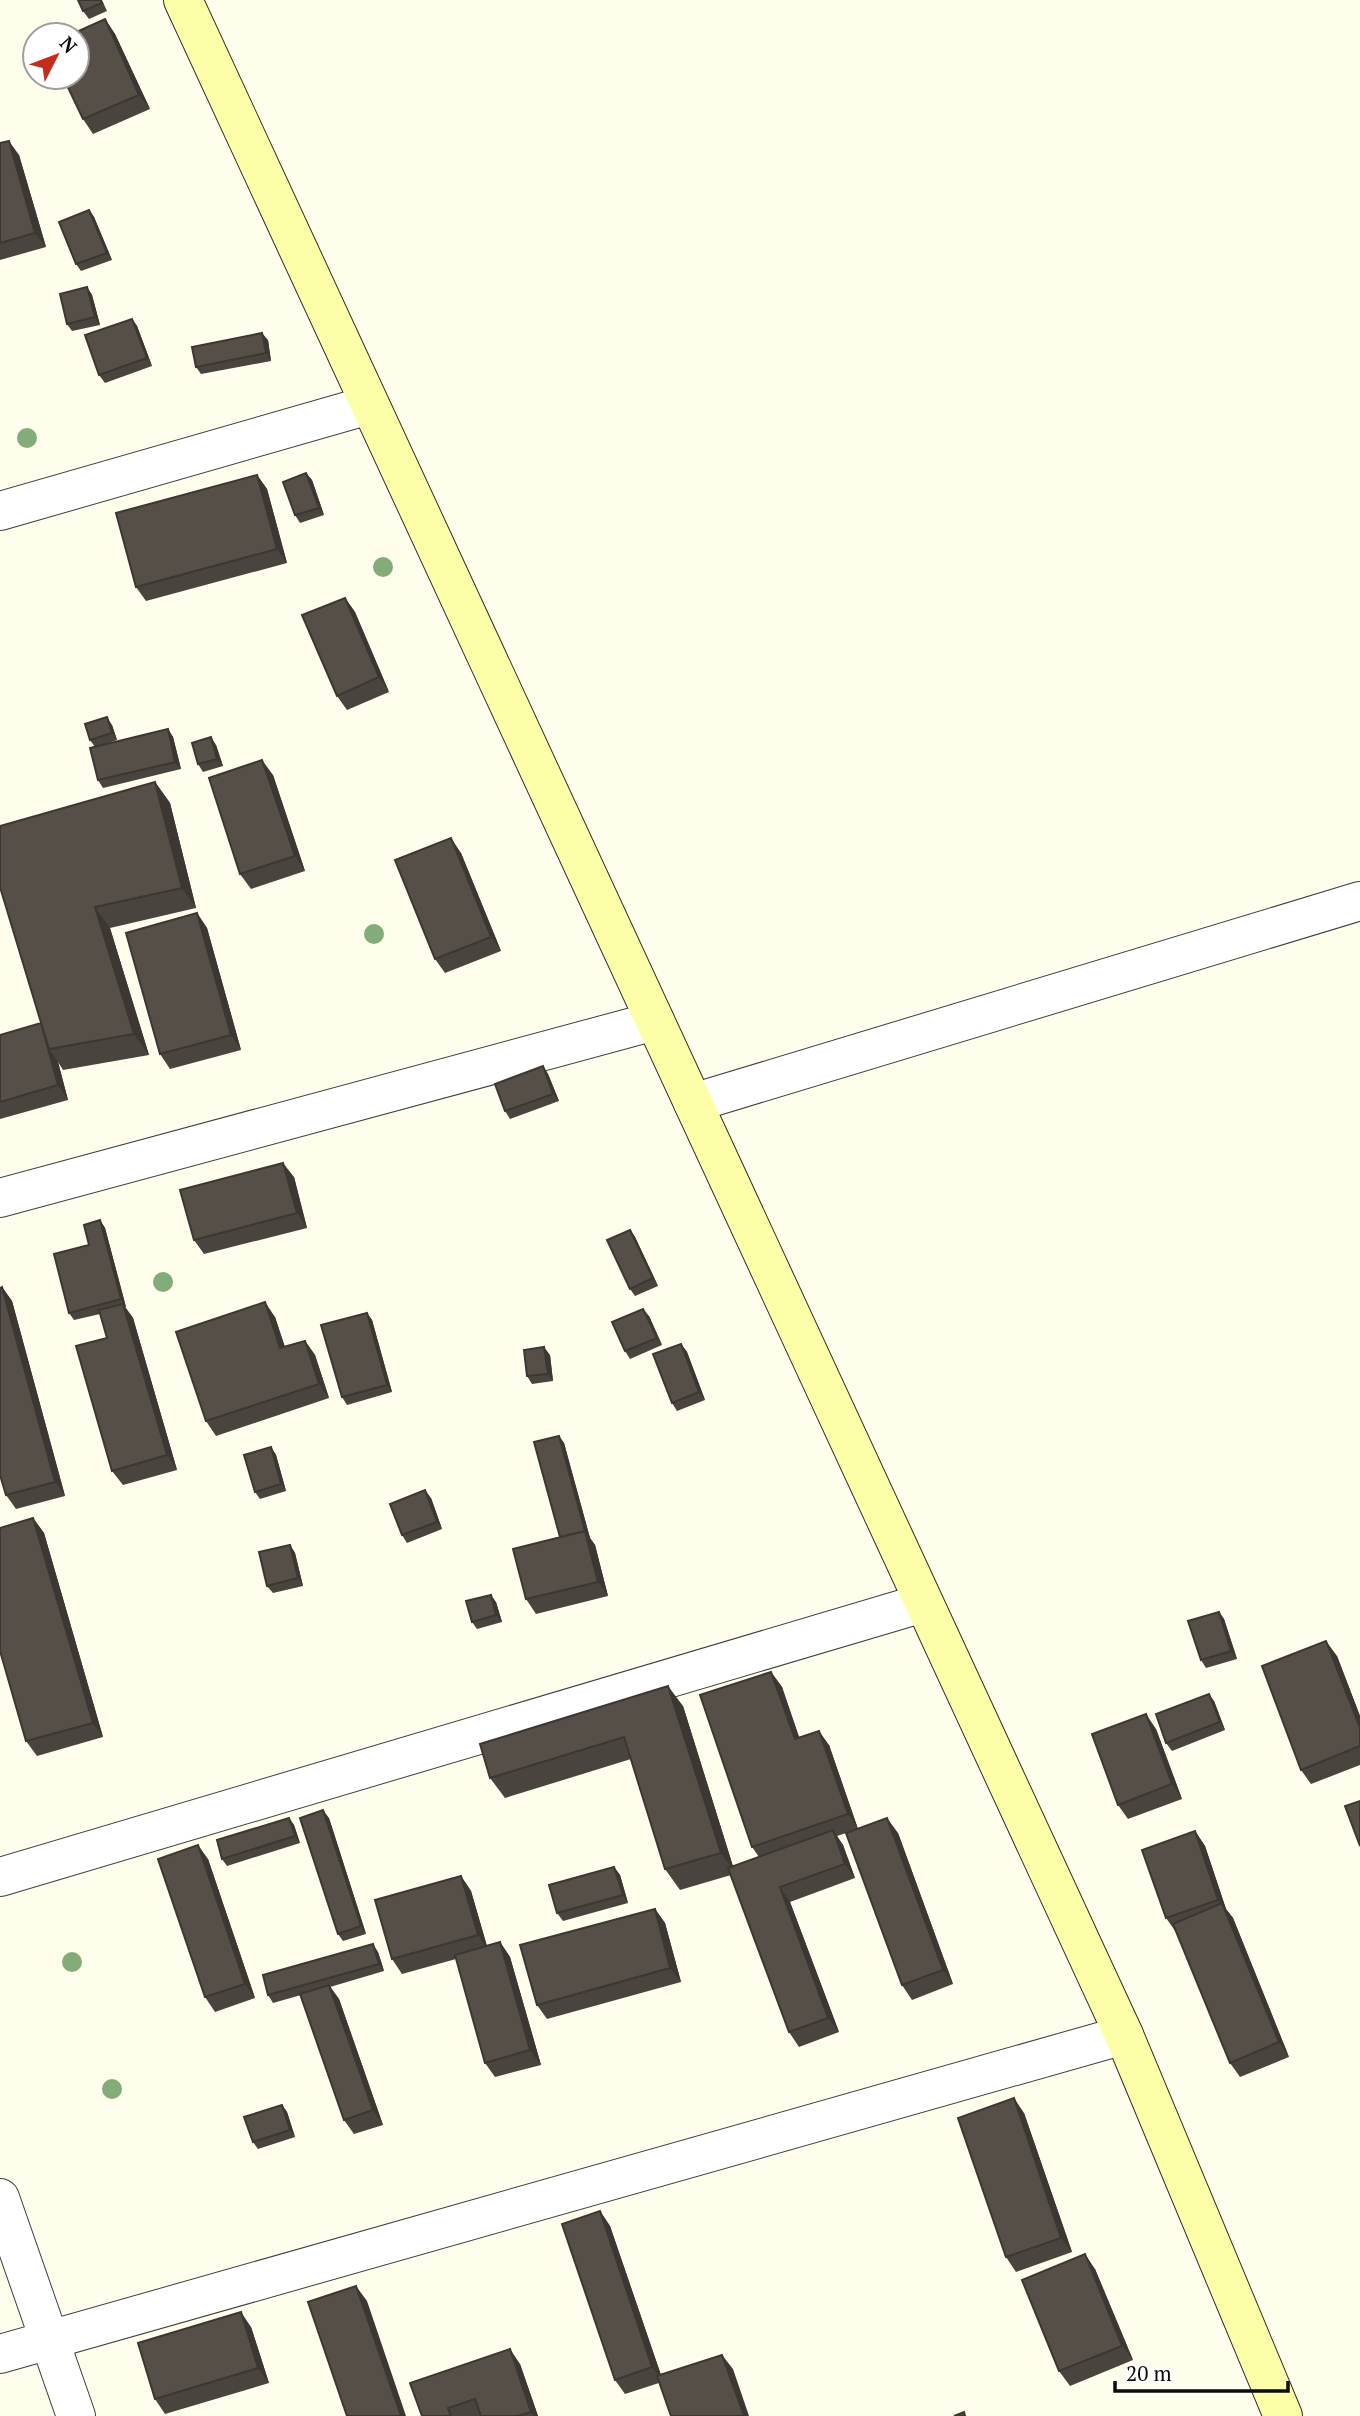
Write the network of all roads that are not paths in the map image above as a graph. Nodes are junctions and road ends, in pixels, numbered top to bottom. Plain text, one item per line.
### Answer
1 (183, 0) edge
2 (369, 405) junction
3 (0, 511) edge
4 (1360, 901) edge
5 (655, 1021) junction
6 (693, 1103) junction
7 (0, 1198) edge
8 (923, 1603) junction
9 (0, 1877) edge
10 (1124, 2035) junction
11 (0, 2198) edge
12 (50, 2339) junction
13 (0, 2354) edge
14 (76, 2416) edge
15 (1283, 2416) edge

1 - 2 main road
2 - 3 street
2 - 5 main road
4 - 6 street
5 - 6 main road
5 - 7 street
6 - 8 main road
8 - 9 street
8 - 10 main road
10 - 12 street
10 - 15 main road
11 - 12 street
12 - 13 street
12 - 14 street

